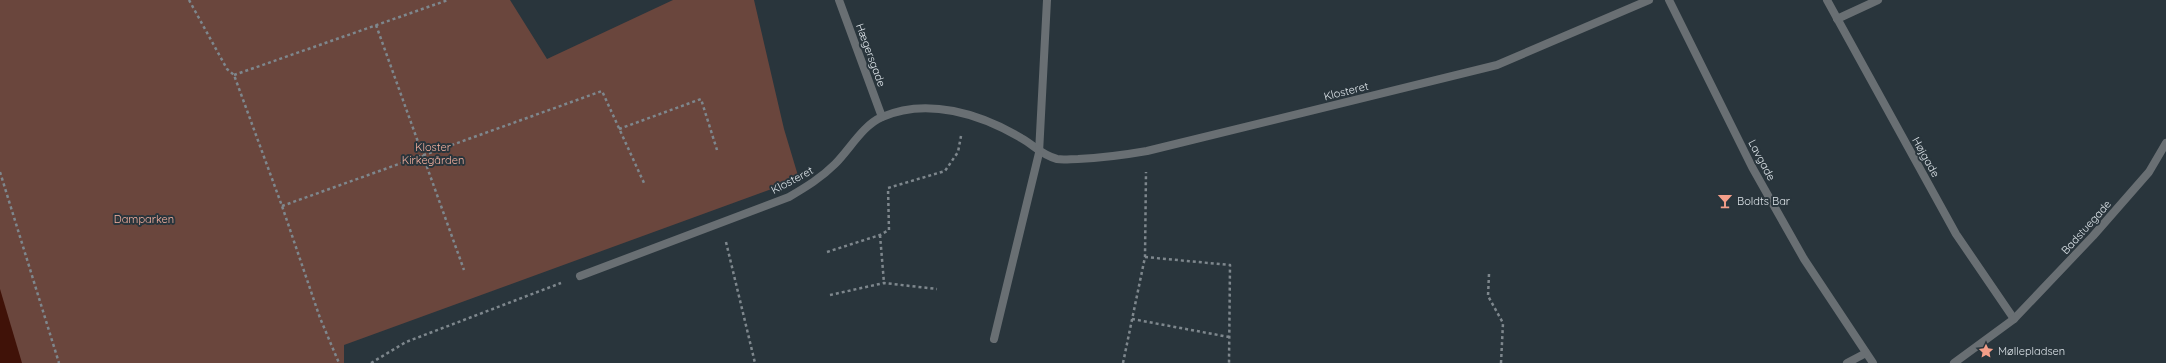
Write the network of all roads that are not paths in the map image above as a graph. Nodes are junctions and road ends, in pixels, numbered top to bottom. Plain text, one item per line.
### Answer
1 (839, 0) edge
2 (1047, 0) edge
3 (1649, 0) edge
4 (1669, 0) edge
5 (1827, 0) edge
6 (1878, 0) edge
7 (1837, 19) junction
8 (882, 117) junction
9 (2166, 143) edge
10 (1039, 153) junction
11 (580, 276) road end
12 (2014, 319) junction
13 (994, 339) dead end
14 (1866, 353) junction
15 (1847, 363) edge
16 (1874, 363) edge
17 (1954, 363) edge

1 - 8 street, Hægersgade
2 - 10 street
3 - 10 street, Klosteret
4 - 14 street, Lavgade
5 - 7 street, Højgade
6 - 7 street
7 - 12 street, Højgade
8 - 10 street, Klosteret
8 - 11 street, Klosteret
9 - 12 street, Badstuegade
10 - 13 street
12 - 17 street
14 - 15 street
14 - 16 street, Lavgade

